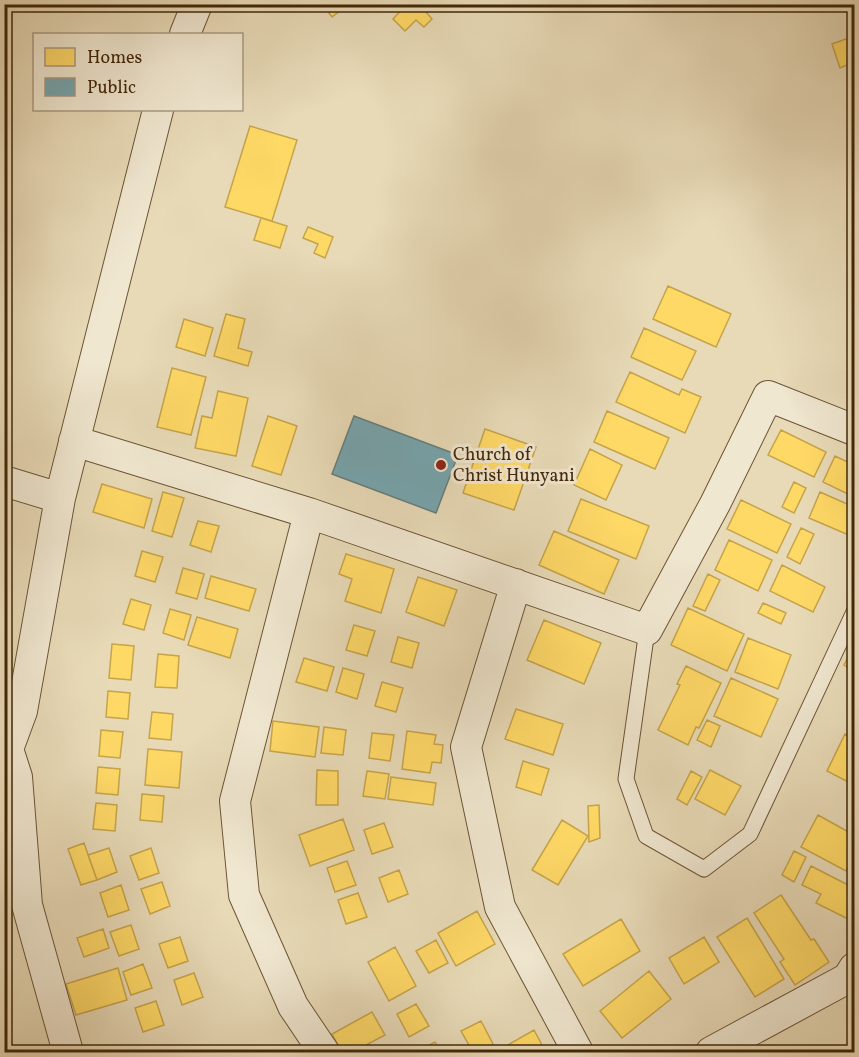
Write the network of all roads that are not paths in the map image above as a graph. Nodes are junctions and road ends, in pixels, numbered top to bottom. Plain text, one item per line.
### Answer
1 (196, 4) edge
2 (185, 33) edge
3 (158, 111) edge
4 (855, 430) edge
5 (74, 441) junction
6 (4, 481) edge
7 (60, 498) junction
8 (309, 513) junction
9 (516, 584) junction
10 (855, 612) edge
11 (647, 630) junction
12 (6, 750) edge
13 (855, 968) edge
14 (68, 1053) edge
15 (324, 1053) edge
16 (578, 1053) edge
17 (711, 1053) edge

1 - 2 street
3 - 5 street
4 - 11 street
5 - 7 street
5 - 8 street
6 - 7 street
7 - 12 street
8 - 9 street
8 - 15 street
9 - 11 street
9 - 16 street
10 - 11 lane
12 - 14 street
13 - 17 street

